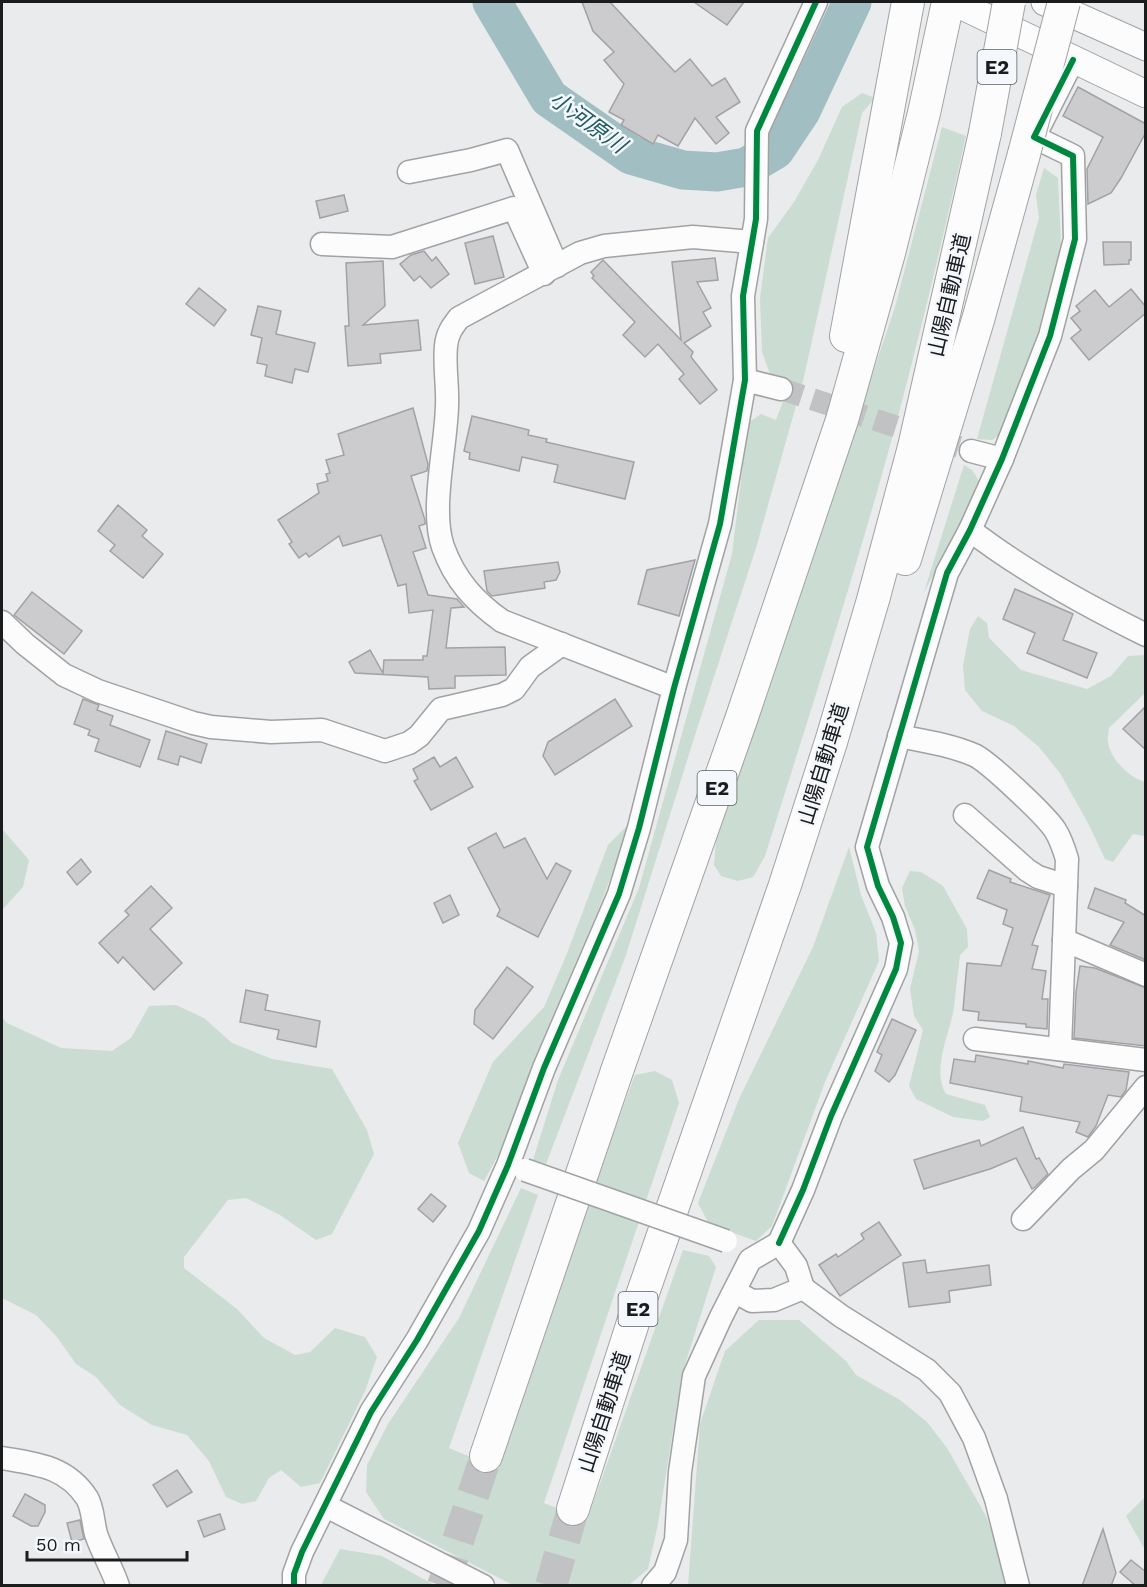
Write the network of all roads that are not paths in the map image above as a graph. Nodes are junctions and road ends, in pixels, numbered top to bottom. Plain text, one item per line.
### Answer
1 (816, 2) edge
2 (908, 2) edge
3 (948, 2) edge
4 (954, 2) edge
5 (1009, 2) edge
6 (1057, 8) edge
7 (1146, 47) edge
8 (1072, 60) junction
9 (1146, 94) edge
10 (409, 172) dead end
11 (752, 242) junction
12 (322, 244) dead end
13 (551, 270) junction
14 (745, 380) junction
15 (781, 389) tunnel mouth
16 (971, 451) tunnel mouth
17 (1002, 459) junction
18 (970, 530) junction
19 (782, 596) junction
20 (2, 622) edge
21 (1146, 635) edge
22 (562, 644) junction
23 (674, 688) junction
24 (899, 736) junction
25 (965, 815) dead end
26 (785, 885) junction
27 (1066, 886) junction
28 (1064, 940) junction
29 (1146, 975) edge
30 (975, 1039) dead end
31 (1060, 1049) junction
32 (1146, 1060) edge
33 (1146, 1087) edge
34 (517, 1167) junction
35 (1023, 1219) dead end
36 (779, 1243) junction
37 (750, 1260) junction
38 (803, 1288) junction
39 (734, 1291) junction
40 (486, 1456) tunnel mouth
41 (2, 1458) edge
42 (326, 1506) junction
43 (573, 1509) tunnel mouth
44 (118, 1586) edge
45 (294, 1586) edge
46 (483, 1586) edge
47 (653, 1586) edge
48 (1018, 1586) edge

1 - 11 street
2 - 19 highway
3 - 19 highway, E2
4 - 8 main road
5 - 26 highway, 山陽自動車道 / E2, bridge
6 - 7 main road
6 - 26 highway, bridge
8 - 9 main road
8 - 17 street
10 - 13 street
11 - 13 street
11 - 14 street
12 - 13 street
13 - 22 street
14 - 15 street
14 - 23 street
16 - 17 street
17 - 18 street
18 - 21 street
18 - 24 street
19 - 40 highway, E2
20 - 22 street
22 - 23 street
23 - 34 street
24 - 27 street
24 - 36 street
25 - 27 street
26 - 43 highway, 山陽自動車道 / E2
27 - 28 street
28 - 29 street
28 - 31 street
30 - 31 street
31 - 32 street
33 - 35 street
34 - 37 street, bridge
34 - 42 street
36 - 37 street
36 - 38 street
37 - 39 street
38 - 39 street
38 - 48 street
39 - 47 street
41 - 44 street
42 - 45 street
42 - 46 street

